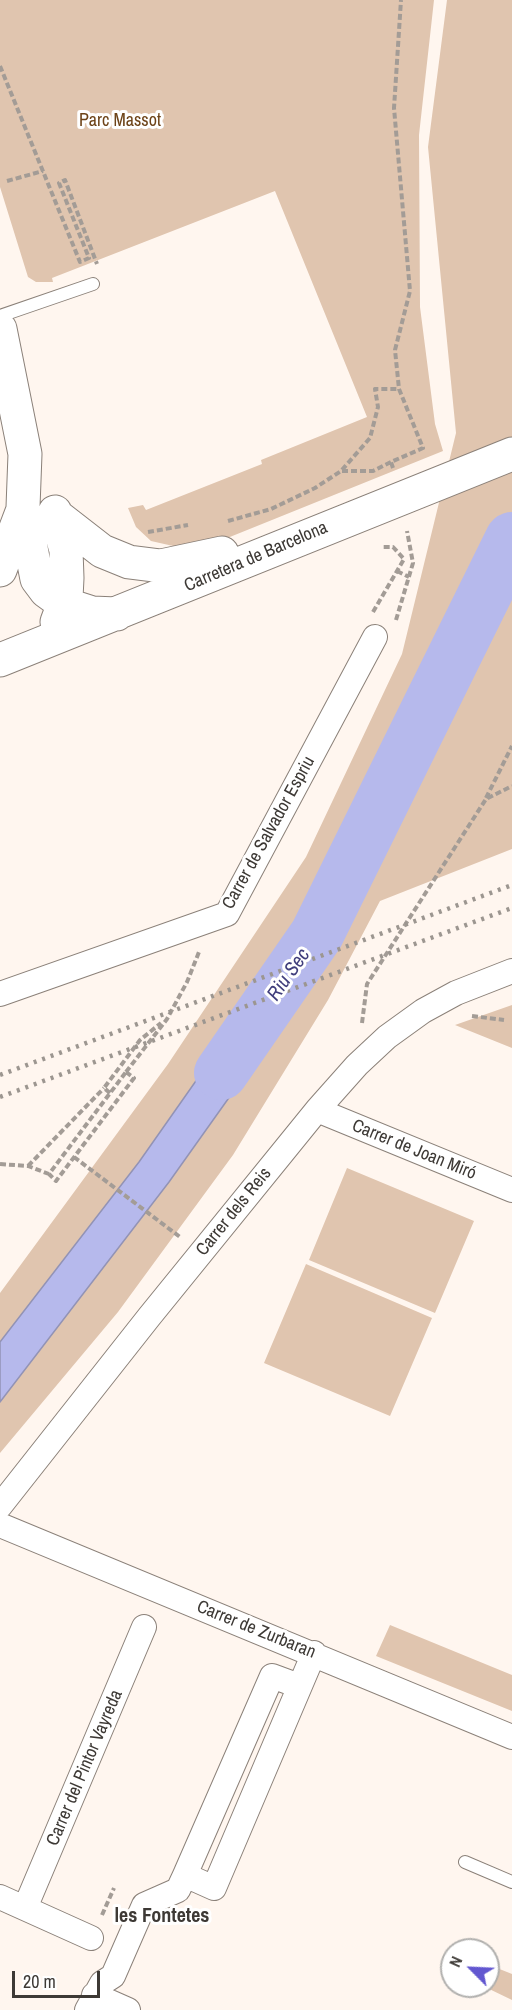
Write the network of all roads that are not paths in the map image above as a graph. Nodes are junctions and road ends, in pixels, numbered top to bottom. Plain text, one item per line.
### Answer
1 (93, 284) road end
2 (0, 316) edge
3 (0, 329) edge
4 (25, 454) junction
5 (512, 454) edge
6 (23, 507) junction
7 (57, 516) junction
8 (298, 538) junction
9 (0, 570) edge
10 (64, 604) junction
11 (117, 614) junction
12 (371, 629) road end
13 (49, 641) junction
14 (0, 660) edge
15 (512, 971) edge
16 (0, 994) edge
17 (317, 1110) junction
18 (512, 1190) edge
19 (0, 1506) edge
20 (0, 1526) edge
21 (144, 1627) dead end
22 (314, 1653) junction
23 (299, 1686) junction
24 (512, 1737) edge
25 (231, 1770) junction
26 (259, 1782) junction
27 (465, 1862) dead end
28 (185, 1875) junction
29 (512, 1882) edge
30 (0, 1897) edge
31 (26, 1908) junction
32 (91, 1938) dead end
33 (91, 2003) edge
34 (128, 2010) edge

1 - 2 lane
3 - 4 main road
4 - 6 main road
4 - 7 main road
5 - 8 main road, Carretera de Barcelona
6 - 9 main road
6 - 10 main road
7 - 8 main road
7 - 10 main road
8 - 11 main road, Carretera de Barcelona
10 - 11 main road
10 - 13 main road
11 - 13 main road, Carretera de Barcelona
12 - 16 street, Carrer de Salvador Espriu
13 - 14 main road, Carretera de Barcelona
15 - 17 street, Carrer dels Reis
17 - 18 street, Carrer de Joan Miró
17 - 19 street, Carrer dels Reis
20 - 22 street, Carrer de Zurbaran
21 - 31 street, Carrer del Pintor Vayreda
22 - 23 street
22 - 24 street, Carrer de Zurbaran
23 - 25 street
23 - 26 street
25 - 26 street
25 - 28 street
26 - 28 street
27 - 29 lane
28 - 33 street
30 - 31 street
31 - 32 street
33 - 34 street

